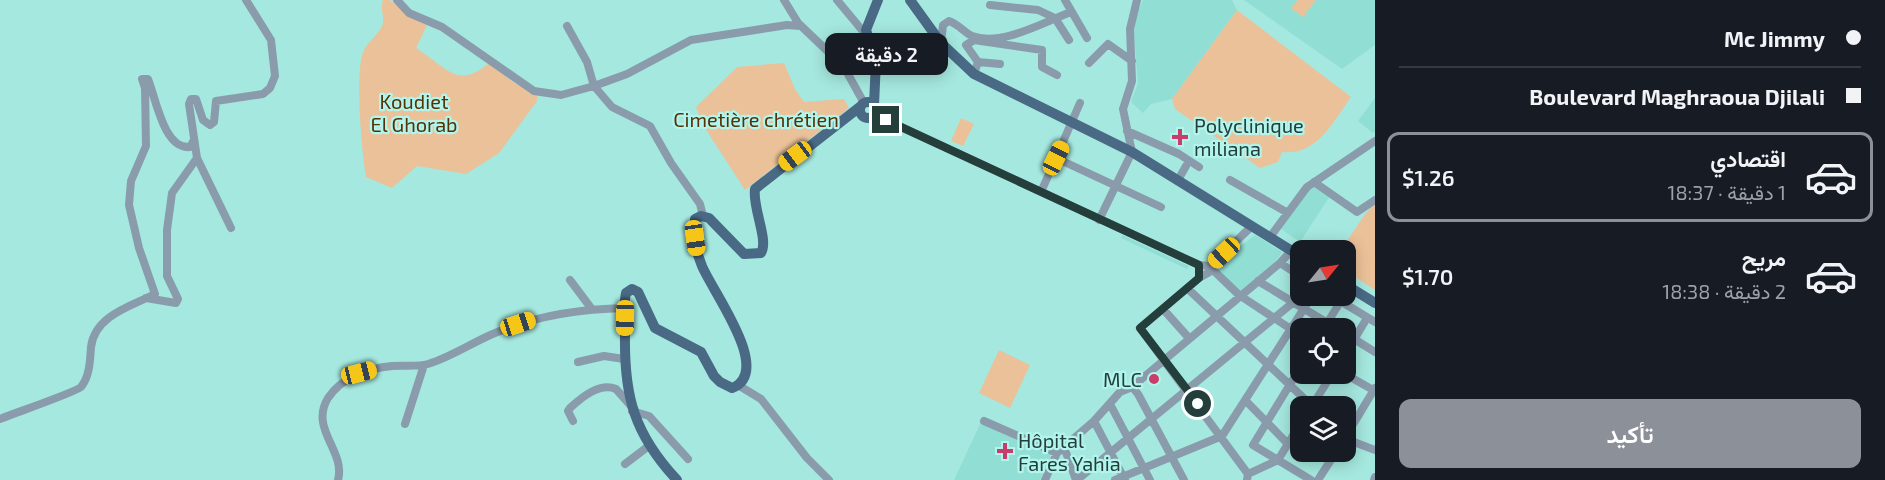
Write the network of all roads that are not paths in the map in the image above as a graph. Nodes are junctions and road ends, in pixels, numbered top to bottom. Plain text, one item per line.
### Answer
1 (246, 0) edge
2 (397, 0) edge
3 (776, 0) edge
4 (784, 0) edge
5 (792, 0) edge
6 (837, 0) edge
7 (878, 0) edge
8 (910, 0) edge
9 (1065, 0) edge
10 (1137, 0) edge
11 (990, 5) dead end
12 (1071, 12) junction
13 (1055, 18) junction
14 (798, 22) junction
15 (567, 26) dead end
16 (867, 36) junction
17 (1087, 38) dead end
18 (1069, 40) dead end
19 (941, 42) junction
20 (1132, 61) junction
21 (978, 62) junction
22 (1089, 63) dead end
23 (1000, 64) dead end
24 (974, 74) junction
25 (1057, 75) dead end
26 (594, 86) junction
27 (1080, 103) dead end
28 (868, 108) junction
29 (1072, 125) junction
30 (1127, 131) junction
31 (194, 140) junction
32 (1375, 141) edge
33 (1132, 152) junction
34 (197, 158) junction
35 (1056, 158) junction
36 (1186, 166) dead end
37 (1199, 167) dead end
38 (1178, 180) junction
39 (1230, 180) dead end
40 (1314, 182) junction
41 (1115, 186) junction
42 (1041, 192) junction
43 (1375, 200) edge
44 (1161, 207) dead end
45 (1288, 213) junction
46 (703, 216) junction
47 (1099, 220) junction
48 (1252, 226) junction
49 (231, 228) dead end
50 (1270, 237) junction
51 (1290, 249) edge
52 (1290, 257) edge
53 (1280, 263) junction
54 (1199, 265) junction
55 (1211, 268) junction
56 (1290, 270) edge
57 (1199, 278) junction
58 (570, 280) dead end
59 (1258, 281) junction
60 (1187, 288) junction
61 (1239, 295) junction
62 (1356, 296) edge
63 (146, 298) junction
64 (1290, 302) edge
65 (1375, 303) edge
66 (1356, 304) edge
67 (1290, 305) edge
68 (1298, 306) edge
69 (1307, 306) edge
70 (591, 308) junction
71 (625, 308) junction
72 (1163, 309) junction
73 (1305, 310) junction
74 (1216, 314) junction
75 (1273, 318) junction
76 (1300, 318) edge
77 (1316, 318) edge
78 (1371, 320) edge
79 (1290, 328) edge
80 (1290, 332) edge
81 (1356, 332) edge
82 (1188, 337) junction
83 (1356, 341) edge
84 (1244, 342) junction
85 (1375, 352) edge
86 (1164, 358) junction
87 (624, 359) junction
88 (578, 362) dead end
89 (424, 365) junction
90 (1268, 365) junction
91 (1356, 380) edge
92 (1290, 385) junction
93 (738, 386) junction
94 (1132, 387) junction
95 (1186, 389) junction
96 (1375, 390) edge
97 (1302, 396) edge
98 (1245, 400) junction
99 (1110, 404) junction
100 (631, 409) junction
101 (1150, 418) junction
102 (0, 419) edge
103 (573, 421) dead end
104 (984, 421) dead end
105 (1094, 421) junction
106 (1356, 421) edge
107 (1267, 422) junction
108 (405, 424) dead end
109 (1222, 436) junction
110 (1128, 438) junction
111 (1290, 441) edge
112 (1356, 441) edge
113 (1288, 444) junction
114 (650, 445) junction
115 (1060, 450) junction
116 (1375, 450) edge
117 (1111, 452) junction
118 (1171, 457) junction
119 (688, 459) dead end
120 (1278, 460) junction
121 (1330, 462) edge
122 (624, 464) dead end
123 (1144, 468) junction
124 (1247, 477) edge
125 (1121, 479) edge
126 (338, 480) edge
127 (677, 480) edge
128 (830, 480) edge
129 (1045, 480) edge
130 (1077, 480) edge
131 (1150, 480) edge
132 (1184, 480) edge
133 (1311, 480) edge
134 (1318, 480) edge

1 - 31 street
2 - 26 street
3 - 14 street
4 - 14 street
5 - 14 street
6 - 16 street
7 - 16 main road
8 - 19 main road
9 - 12 street
10 - 20 street
11 - 13 street
12 - 13 street
12 - 17 street
13 - 18 street
13 - 19 street
14 - 26 street
14 - 28 street
15 - 26 street
16 - 28 main road
19 - 24 main road
20 - 22 street
20 - 30 street
21 - 23 street
21 - 24 street
21 - 25 street
24 - 29 main road
26 - 46 street
27 - 29 street
28 - 42 street
28 - 46 main road
29 - 33 main road
29 - 35 street
30 - 33 street
30 - 37 street
31 - 34 street
31 - 63 street
32 - 40 street
33 - 38 main road
33 - 41 street
34 - 49 street
34 - 63 street
35 - 41 street
35 - 42 street
36 - 38 street
38 - 48 main road
39 - 45 street
40 - 43 street
40 - 45 street
41 - 44 street
41 - 47 street
42 - 47 street
45 - 50 street
46 - 93 main road
47 - 54 street
48 - 50 main road
48 - 55 street
50 - 51 main road
52 - 53 street
53 - 56 street
53 - 59 street
54 - 55 street
54 - 57 street
55 - 57 street
55 - 61 street
57 - 60 street
58 - 70 street
59 - 61 street
59 - 64 street
60 - 72 street
60 - 74 street
61 - 74 street
61 - 75 street
62 - 65 main road
63 - 102 street
66 - 78 street
67 - 75 street
68 - 73 street
69 - 73 street
70 - 71 street
70 - 89 street
71 - 87 main road
71 - 93 main road
72 - 82 street
72 - 86 street
73 - 76 street
73 - 77 street
74 - 82 street
74 - 84 street
75 - 79 street
75 - 84 street
78 - 81 street
80 - 90 street
82 - 86 street
83 - 85 street
84 - 90 street
84 - 95 street
86 - 94 street
86 - 95 street
87 - 88 street
87 - 100 main road
89 - 108 street
89 - 126 street
90 - 92 street
90 - 98 street
91 - 96 street
92 - 97 street
92 - 107 street
93 - 128 street
94 - 99 street
94 - 101 street
95 - 101 street
95 - 109 street
96 - 106 street
98 - 107 street
98 - 109 street
99 - 105 street
99 - 110 street
100 - 103 street
100 - 114 main road
100 - 119 street
101 - 110 street
101 - 118 street
104 - 115 street
105 - 115 street
105 - 117 street
107 - 113 street
107 - 120 street
109 - 118 street
109 - 124 street
110 - 117 street
110 - 123 street
111 - 113 street
112 - 116 street
113 - 120 street
114 - 122 street
114 - 127 main road
115 - 129 street
115 - 130 street
117 - 125 street
117 - 130 street
118 - 123 street
118 - 132 street
120 - 124 street
120 - 133 street
121 - 134 street
123 - 125 street
123 - 131 street

